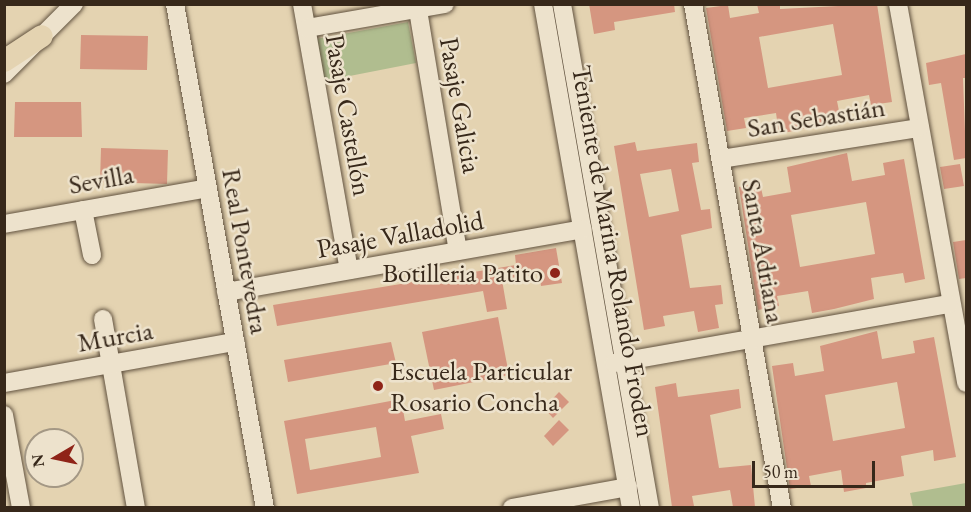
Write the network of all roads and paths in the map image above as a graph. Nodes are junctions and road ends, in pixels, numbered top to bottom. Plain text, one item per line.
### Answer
1 (74, 4) edge
2 (175, 4) edge
3 (302, 4) edge
4 (445, 4) edge
5 (543, 4) edge
6 (562, 4) edge
7 (693, 4) edge
8 (898, 4) edge
9 (417, 7) edge
10 (307, 28) junction
11 (42, 36) junction
12 (4, 61) edge
13 (4, 74) edge
14 (919, 128) junction
15 (721, 159) junction
16 (208, 188) junction
17 (83, 210) junction
18 (4, 224) edge
19 (582, 229) junction
20 (458, 251) junction
21 (92, 255) dead end
22 (349, 270) junction
23 (226, 292) junction
24 (949, 304) junction
25 (103, 319) dead end
26 (752, 338) junction
27 (235, 342) junction
28 (624, 361) junction
29 (111, 364) junction
30 (606, 364) junction
31 (4, 383) edge
32 (966, 383) edge
33 (4, 415) edge
34 (628, 487) junction
35 (21, 507) edge
36 (136, 507) edge
37 (265, 507) edge
38 (512, 507) edge
39 (632, 507) edge
40 (650, 507) edge
41 (782, 507) edge

1 - 11 street
2 - 16 street, Real Pontevedra
3 - 10 street, Pasaje Castellón
4 - 9 street
5 - 19 street, Teniente de Marina Rolando Froden
6 - 28 street, Teniente de Marina Rolando Froden
7 - 15 street, Santa Adriana
8 - 14 street
9 - 10 street
9 - 20 street, Pasaje Galicia
10 - 22 street, Pasaje Castellón
11 - 12 main road
11 - 13 street
14 - 15 street, San Sebastián
14 - 24 street
15 - 26 street, Santa Adriana
16 - 17 street, Sevilla
16 - 23 street, Real Pontevedra
17 - 18 street, Sevilla
17 - 21 street
19 - 20 street, Pasaje Valladolid
19 - 30 street, Teniente de Marina Rolando Froden
20 - 22 street, Pasaje Valladolid
22 - 23 street, Pasaje Valladolid
23 - 27 street, Real Pontevedra
24 - 26 street
24 - 32 street
25 - 29 street
26 - 28 street
26 - 41 street, Santa Adriana
27 - 29 street, Murcia
27 - 37 street, Real Pontevedra
28 - 30 street
28 - 40 street, Teniente de Marina Rolando Froden
29 - 31 street, Murcia
29 - 36 street
30 - 34 street, Teniente de Marina Rolando Froden
33 - 35 street
34 - 38 street
34 - 39 street, Teniente de Marina Rolando Froden

